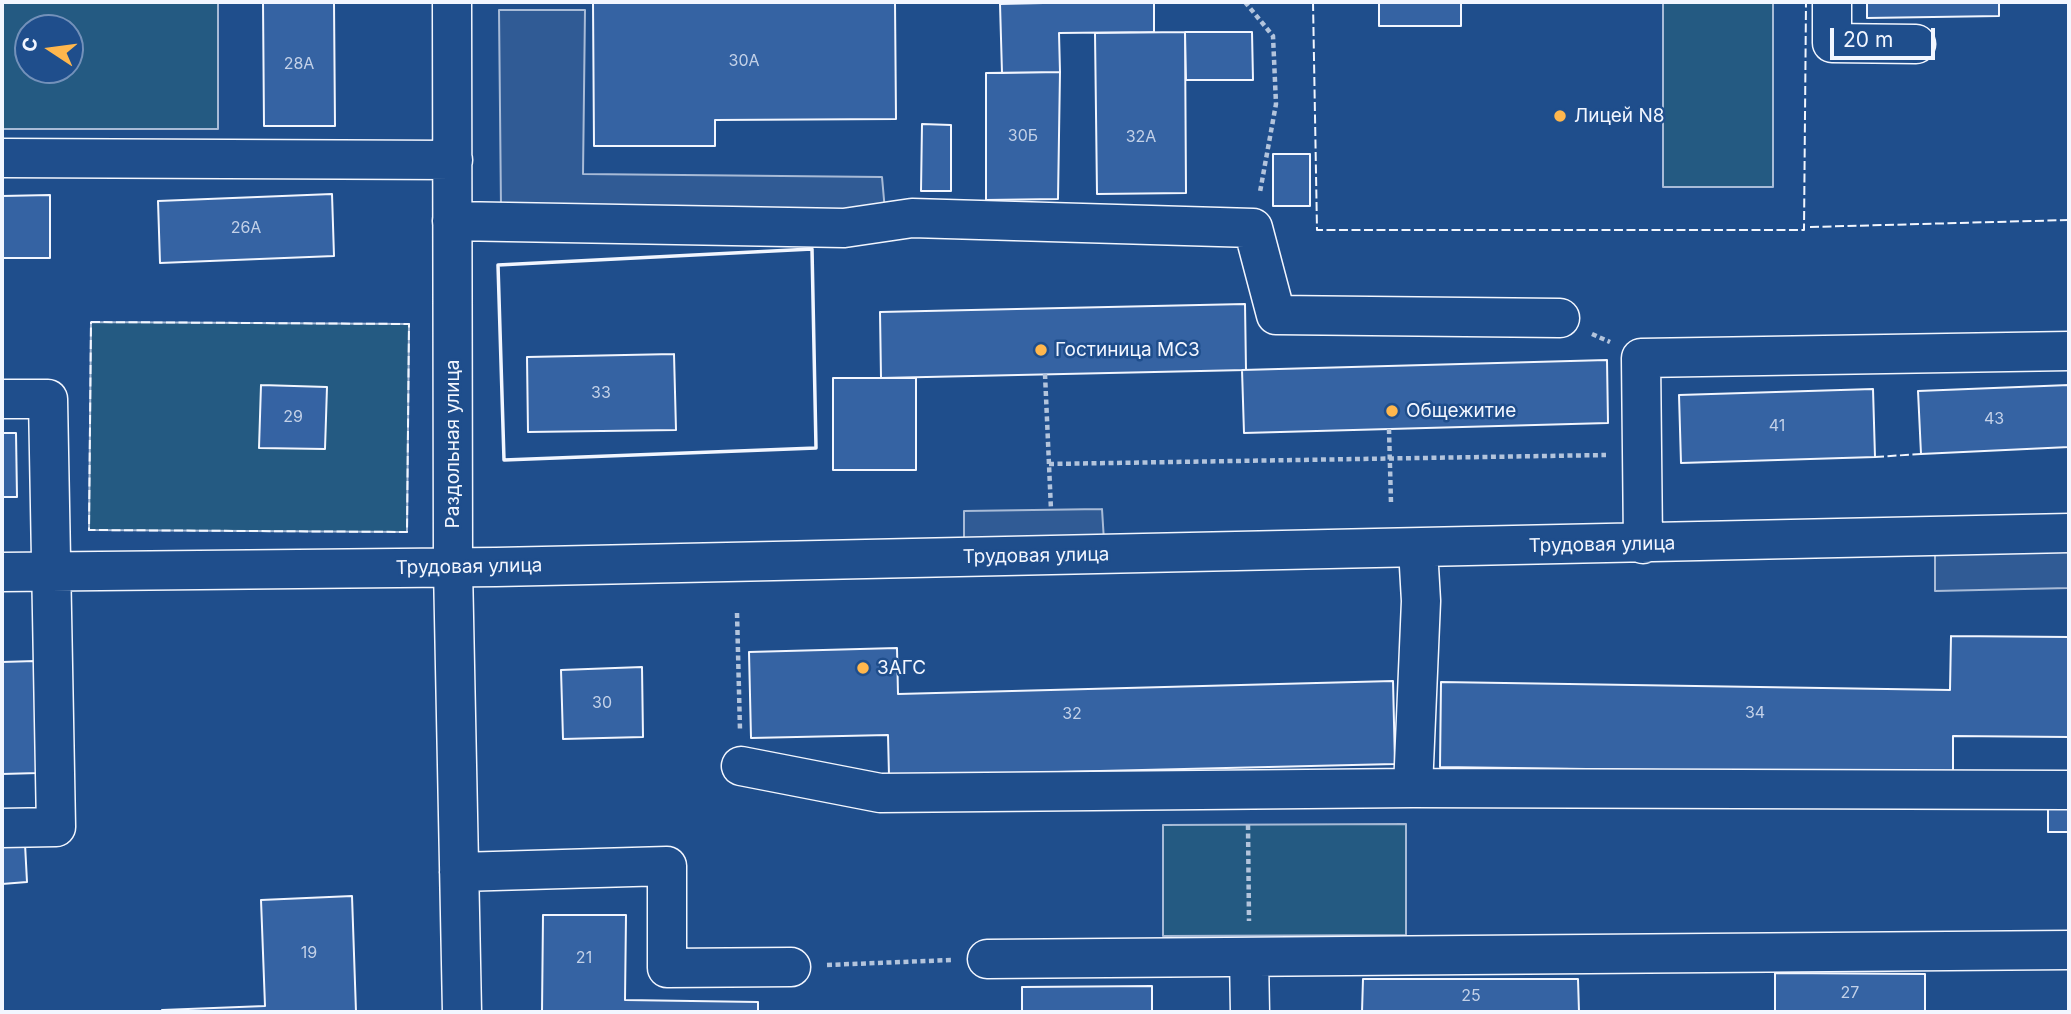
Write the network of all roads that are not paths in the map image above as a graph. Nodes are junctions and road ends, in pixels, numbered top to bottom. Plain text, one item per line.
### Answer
1 (452, 2) edge
2 (1832, 2) edge
3 (1916, 44) dead end
4 (2, 158) edge
5 (453, 160) junction
6 (452, 221) junction
7 (1560, 318) road end
8 (2069, 351) edge
9 (2, 399) edge
10 (2069, 534) edge
11 (1643, 544) junction
12 (1418, 549) junction
13 (453, 568) junction
14 (2, 572) edge
15 (51, 572) junction
16 (741, 766) road end
17 (1413, 788) junction
18 (2069, 790) edge
19 (2, 828) edge
20 (459, 872) junction
21 (2069, 950) edge
22 (1249, 957) junction
23 (987, 959) road end
24 (791, 967) road end
25 (462, 1012) edge
26 (1250, 1012) edge

1 - 5 street, Раздольная улица
2 - 3 street
4 - 5 street
5 - 6 street, Раздольная улица
6 - 7 street
6 - 13 street, Раздольная улица
8 - 11 street
9 - 15 street
10 - 11 street, Трудовая улица
11 - 12 street, Трудовая улица
12 - 13 street, Трудовая улица
12 - 17 street
13 - 15 street, Трудовая улица
13 - 20 street, Раздольная улица
14 - 15 street, Трудовая улица
15 - 19 street
16 - 17 street
17 - 18 street
20 - 24 street
20 - 25 street, Раздольная улица
21 - 22 street
22 - 23 street
22 - 26 street

